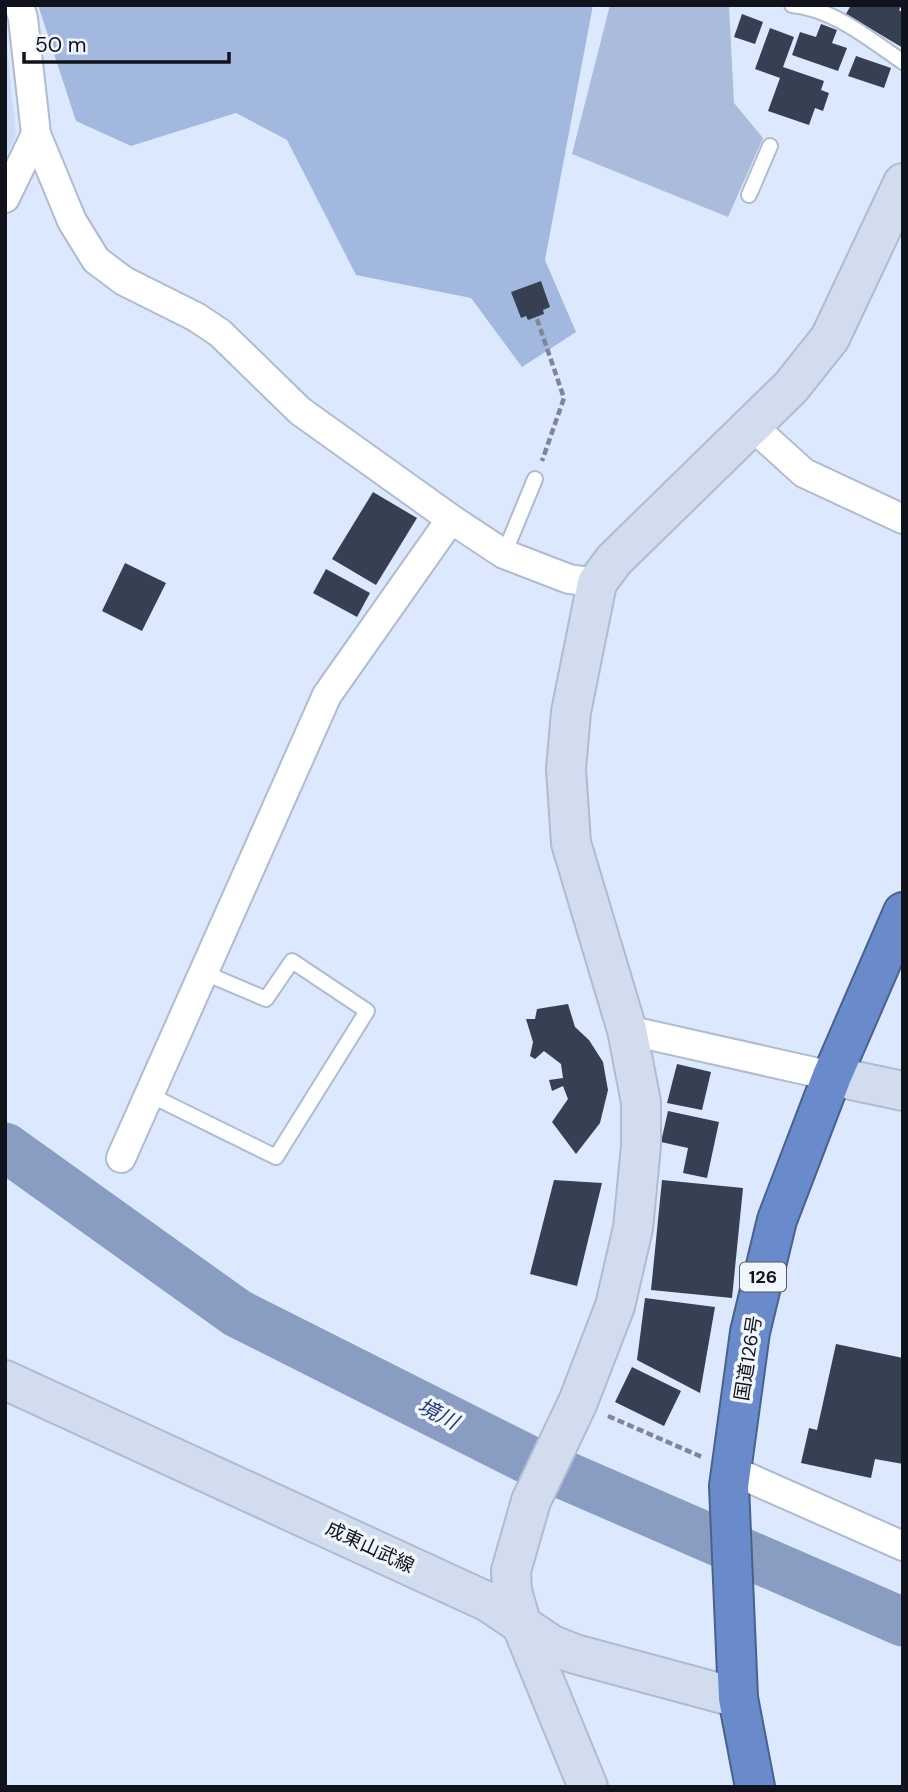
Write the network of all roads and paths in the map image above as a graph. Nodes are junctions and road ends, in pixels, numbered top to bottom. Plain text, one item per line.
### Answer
1 (19, 5) edge
2 (792, 5) edge
3 (903, 62) edge
4 (36, 134) junction
5 (770, 146) dead end
6 (903, 183) edge
7 (749, 195) dead end
8 (5, 198) edge
9 (537, 319) dead end
10 (751, 425) junction
11 (535, 479) joint
12 (451, 519) junction
13 (903, 519) edge
14 (504, 554) junction
15 (597, 583) junction
16 (903, 912) edge
17 (205, 973) junction
18 (627, 1030) junction
19 (832, 1076) junction
20 (903, 1091) edge
21 (150, 1095) junction
22 (121, 1158) dead end
23 (5, 1380) edge
24 (575, 1409) junction
25 (730, 1478) junction
26 (903, 1546) edge
27 (522, 1626) junction
28 (738, 1698) junction
29 (588, 1787) edge
30 (755, 1787) edge

1 - 4 street
2 - 3 lane
4 - 8 street
4 - 12 street
5 - 7 lane
6 - 10 street
9 - 11 path
10 - 13 street
10 - 15 street
11 - 14 lane
12 - 14 street
12 - 17 street
14 - 15 street
15 - 18 street
16 - 19 highway, 国道126号 / 126
17 - 21 street
17 - 21 lane
18 - 19 street
18 - 24 street
19 - 20 street
19 - 25 highway, 国道126号 / 126
21 - 22 street
23 - 27 street, 成東山武線
24 - 25 path
24 - 27 street
25 - 26 street
25 - 28 highway, 国道126号 / 126
27 - 28 street, 成東山武線
27 - 29 street
28 - 30 highway, 国道126号 / 126

